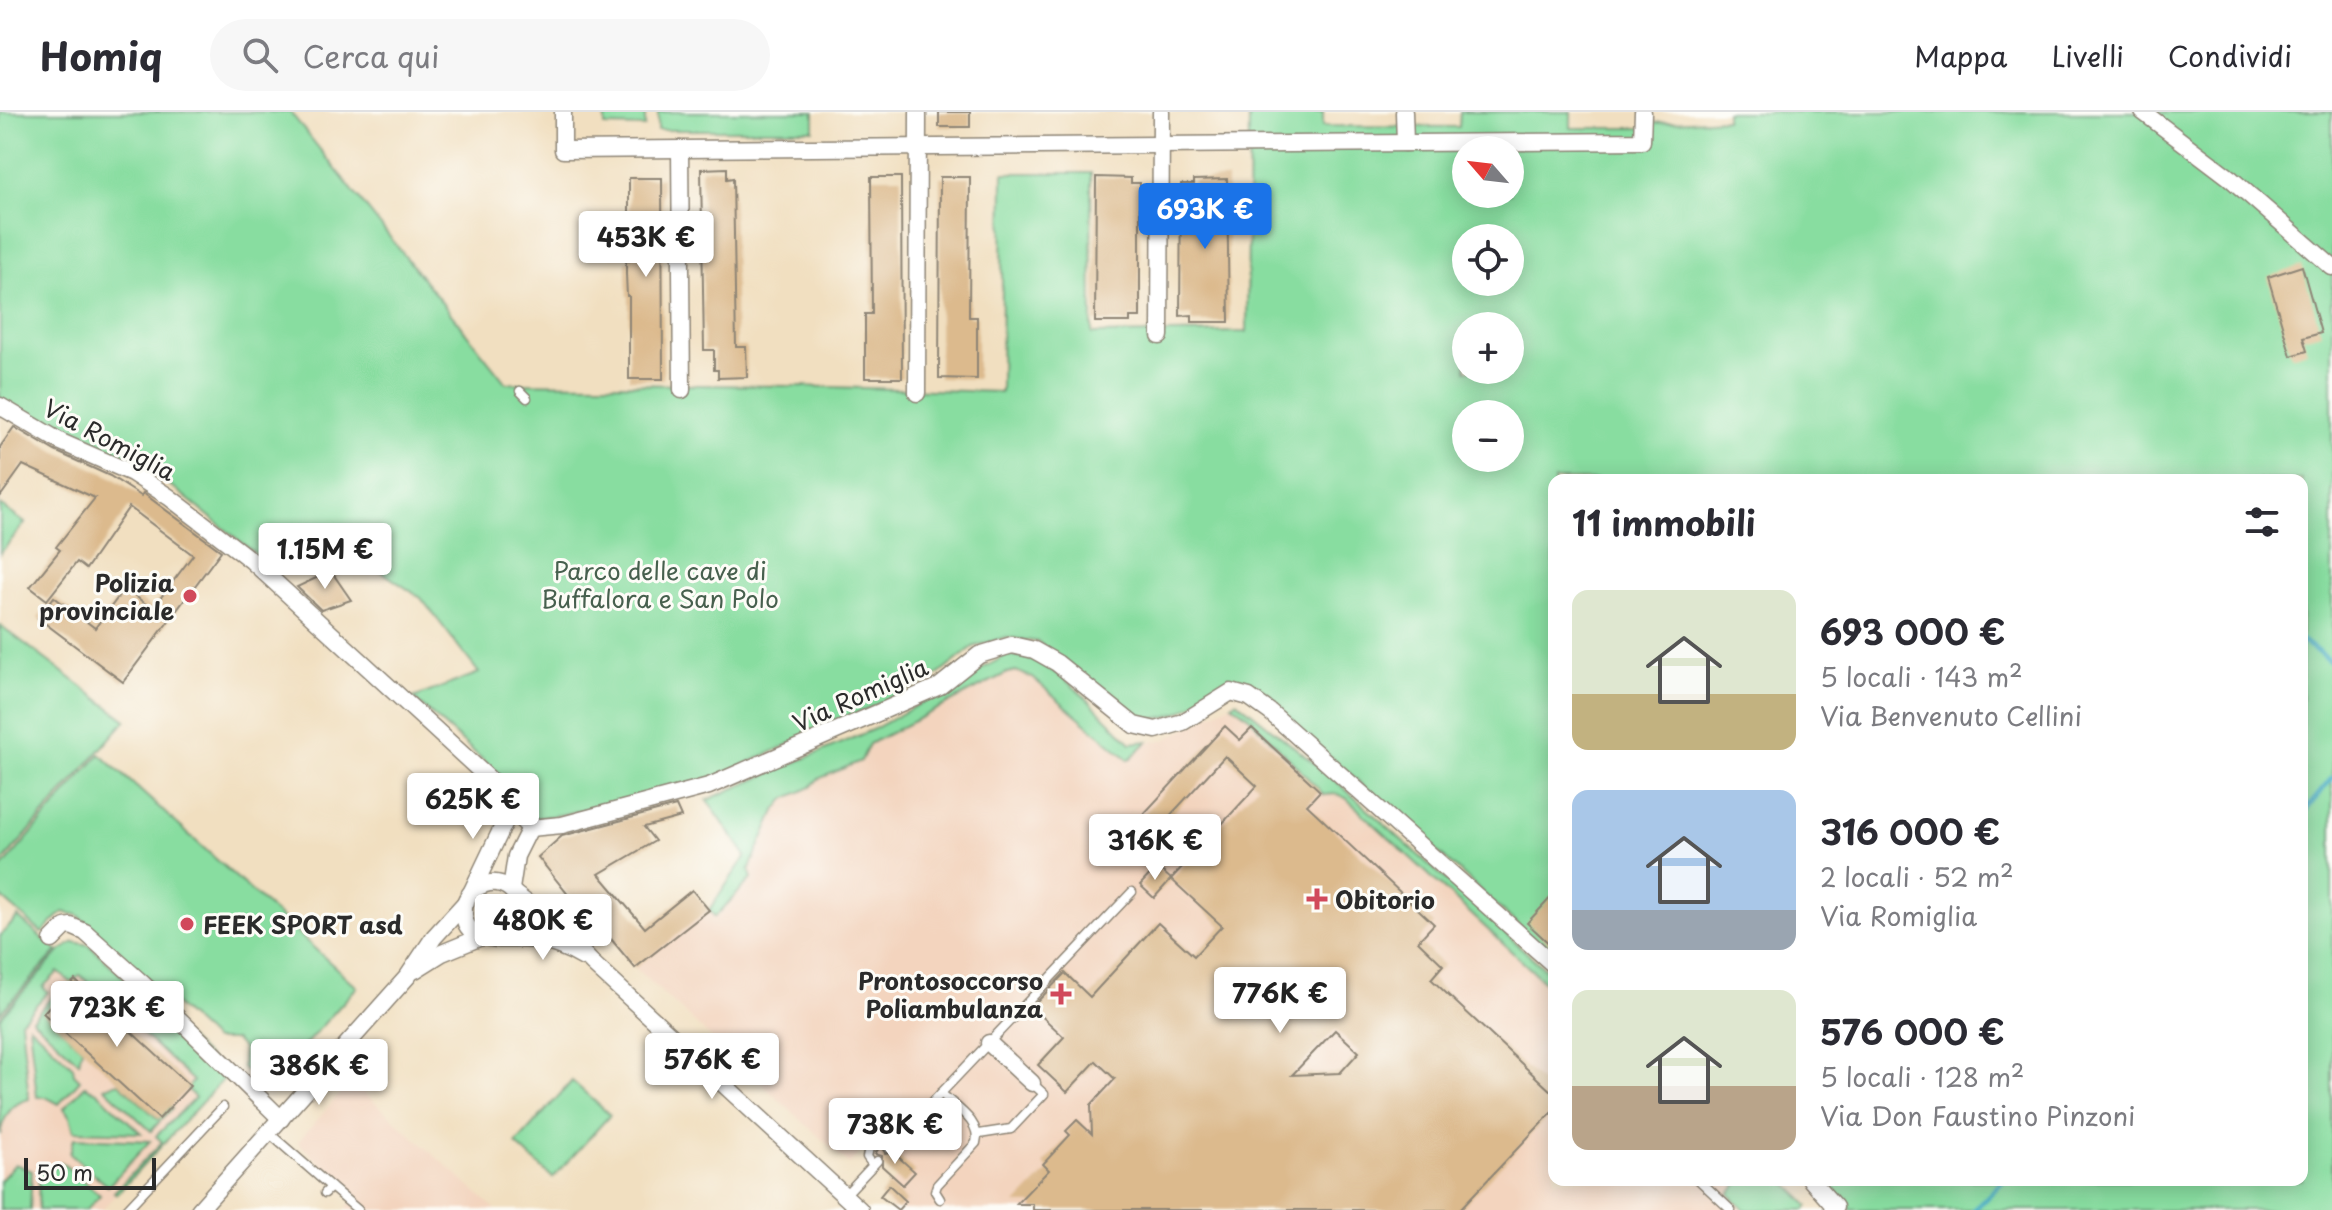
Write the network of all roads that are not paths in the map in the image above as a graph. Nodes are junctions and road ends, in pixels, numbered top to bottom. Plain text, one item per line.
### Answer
1 (563, 112) edge
2 (918, 112) edge
3 (1161, 112) edge
4 (1404, 112) edge
5 (1643, 112) edge
6 (2143, 112) edge
7 (1405, 143) junction
8 (1161, 145) junction
9 (918, 147) junction
10 (680, 149) junction
11 (2332, 267) edge
12 (1160, 336) dead end
13 (682, 390) dead end
14 (917, 393) dead end
15 (0, 406) edge
16 (511, 809) junction
17 (530, 828) junction
18 (514, 892) junction
19 (1132, 892) dead end
20 (469, 896) junction
21 (481, 937) junction
22 (499, 939) junction
23 (52, 940) dead end
24 (1548, 960) edge
25 (592, 963) junction
26 (408, 976) junction
27 (989, 1043) junction
28 (1032, 1083) joint
29 (941, 1093) junction
30 (223, 1107) dead end
31 (281, 1119) junction
32 (269, 1133) junction
33 (979, 1134) junction
34 (863, 1137) dead end
35 (889, 1148) dead end
36 (1705, 1186) edge
37 (1816, 1186) edge
38 (845, 1195) junction
39 (940, 1199) dead end
40 (1833, 1209) edge
41 (126, 1210) edge
42 (199, 1210) edge
43 (358, 1210) edge
44 (860, 1210) edge
45 (1731, 1210) edge

1 - 10 street
2 - 9 street
3 - 8 street
4 - 7 street
5 - 7 street
6 - 11 street
7 - 8 street
8 - 9 street
8 - 12 street
9 - 10 street
9 - 14 street
10 - 13 street
15 - 16 street, Via Romiglia
16 - 17 street, Via Romiglia
16 - 20 street
17 - 18 street
17 - 24 street, Via Romiglia
18 - 20 street
18 - 22 street
18 - 25 street
19 - 27 lane
20 - 21 street
20 - 26 street
21 - 22 street
21 - 26 street
22 - 25 street
23 - 31 street
25 - 38 street
26 - 31 street
27 - 28 street
27 - 29 lane
28 - 33 lane
29 - 33 lane
29 - 35 lane
30 - 41 lane
31 - 32 street
32 - 42 street
32 - 43 lane
33 - 39 lane
34 - 38 lane
36 - 45 lane
37 - 40 street
38 - 44 street

